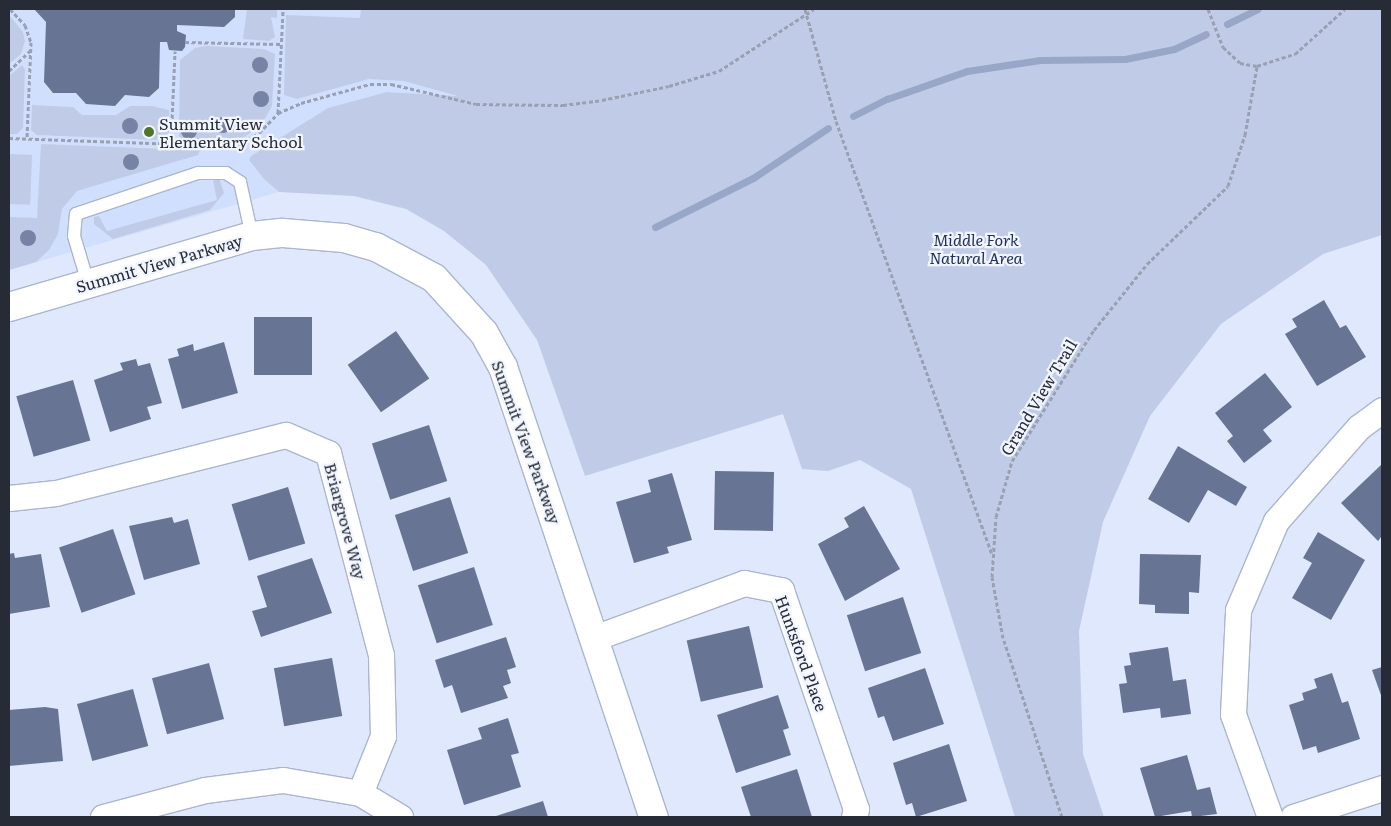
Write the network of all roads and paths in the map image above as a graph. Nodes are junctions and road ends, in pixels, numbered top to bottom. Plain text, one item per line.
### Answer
1 (10, 9) edge
2 (283, 9) edge
3 (814, 9) edge
4 (1208, 9) edge
5 (1345, 9) edge
6 (806, 10) edge
7 (185, 42) dead end
8 (281, 44) junction
9 (30, 51) junction
10 (175, 51) dead end
11 (1257, 66) junction
12 (9, 71) edge
13 (278, 113) junction
14 (9, 138) edge
15 (27, 139) junction
16 (171, 144) junction
17 (252, 236) junction
18 (88, 283) junction
19 (9, 307) edge
20 (1382, 410) edge
21 (9, 498) edge
22 (993, 556) junction
23 (594, 638) junction
24 (1382, 788) edge
25 (360, 793) junction
26 (103, 817) edge
27 (400, 817) edge
28 (654, 817) edge
29 (854, 817) edge
30 (1062, 817) edge
31 (1270, 817) edge
32 (1293, 817) edge

1 - 9 path
2 - 8 path
3 - 6 path
4 - 11 path
5 - 11 path
6 - 13 path
6 - 22 path
7 - 8 path
8 - 13 path
9 - 12 path
9 - 15 path
10 - 16 path
11 - 22 path, Grand View Trail
13 - 16 path
14 - 15 path
15 - 16 path
17 - 18 street, Summit View Parkway
17 - 18 lane
17 - 23 street, Summit View Parkway
18 - 19 street, Summit View Parkway
20 - 31 street
21 - 25 street, Briargrove Way
22 - 30 path, Grand View Trail
23 - 28 street, Summit View Parkway
23 - 29 street, Huntsford Place
24 - 32 street
25 - 26 street
25 - 27 street

